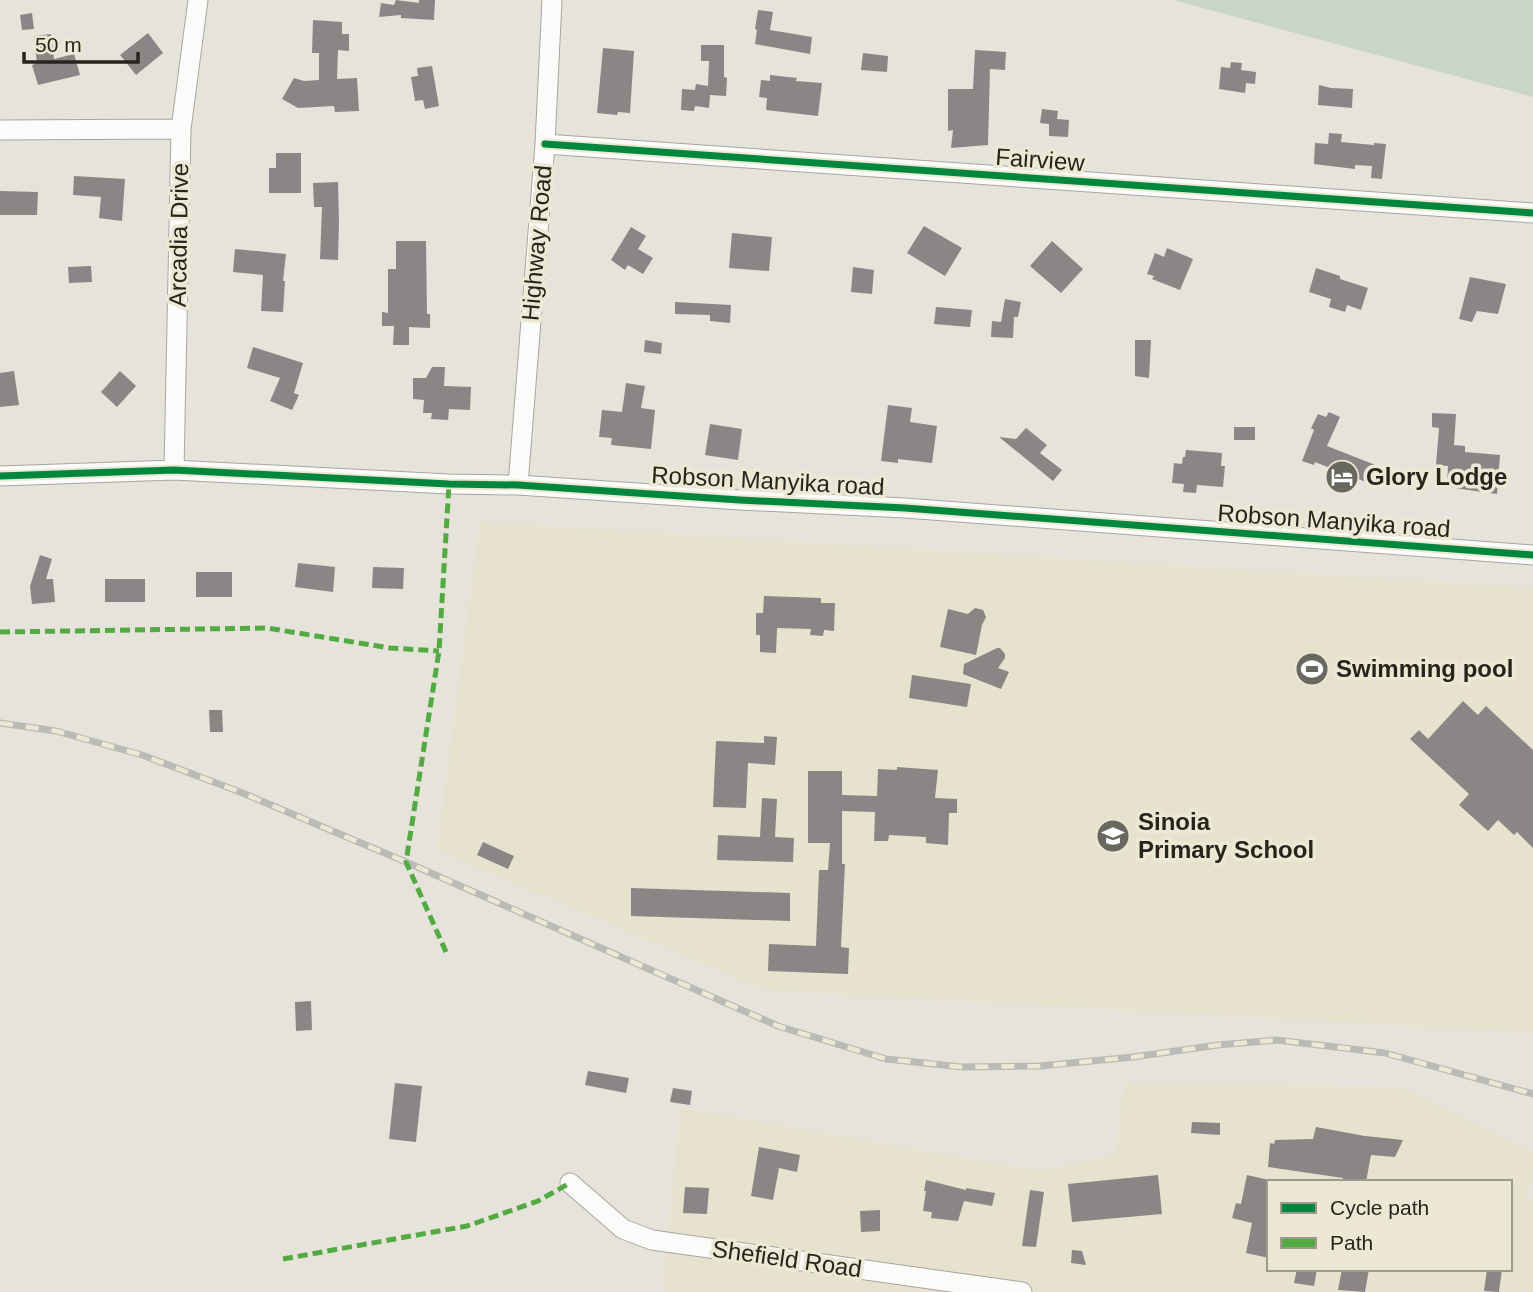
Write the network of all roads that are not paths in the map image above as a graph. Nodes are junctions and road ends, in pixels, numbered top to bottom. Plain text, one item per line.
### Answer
1 (198, 0) edge
2 (552, 0) edge
3 (181, 129) junction
4 (0, 130) edge
5 (545, 144) junction
6 (1533, 213) edge
7 (174, 470) junction
8 (0, 475) edge
9 (518, 485) junction
10 (1533, 555) edge
11 (570, 1183) dead end
12 (1022, 1292) edge

1 - 3 street, Arcadia Drive
2 - 5 street, Highway Road
3 - 4 street
3 - 7 street, Arcadia Drive
5 - 6 street, Fairview
5 - 9 street, Highway Road
7 - 8 street, Robson Manyika road
7 - 9 street, Robson Manyika road
9 - 10 street, Robson Manyika road
11 - 12 street, Shefield Road

